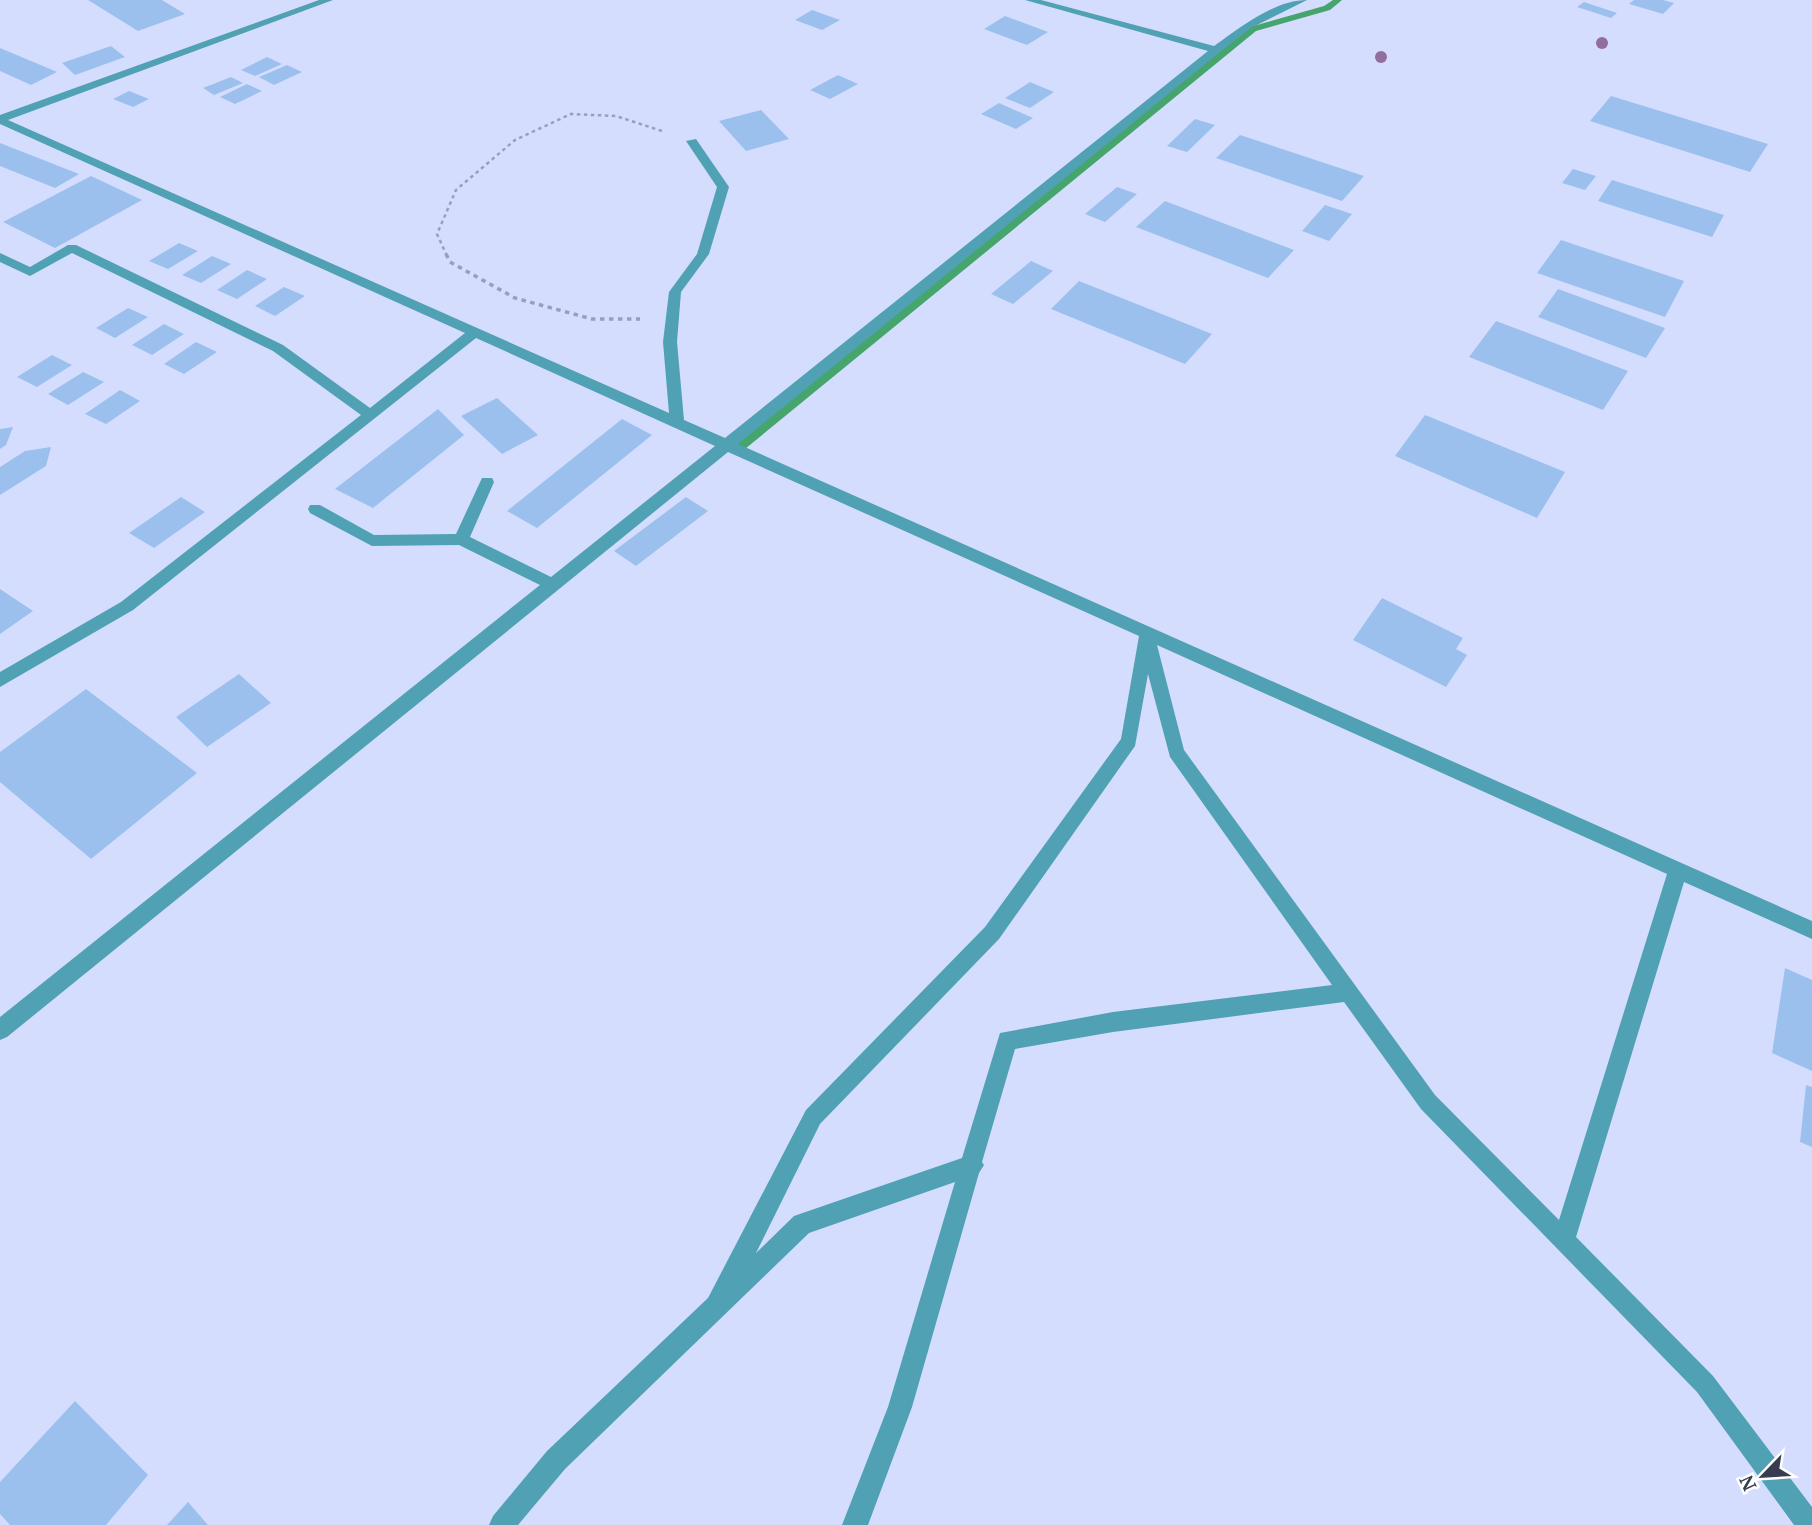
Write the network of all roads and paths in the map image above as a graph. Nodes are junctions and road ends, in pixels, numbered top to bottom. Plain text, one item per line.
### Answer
1 (328, 0) edge
2 (1030, 0) edge
3 (1302, 0) edge
4 (1216, 50) junction
5 (0, 120) edge
6 (692, 141) joint
7 (0, 257) edge
8 (672, 319) junction
9 (474, 333) junction
10 (371, 416) junction
11 (677, 424) junction
12 (726, 446) junction
13 (487, 482) dead end
14 (315, 509) dead end
15 (461, 539) junction
16 (553, 585) junction
17 (1146, 633) junction
18 (0, 680) edge
19 (1678, 870) junction
20 (1812, 930) edge
21 (1348, 992) junction
22 (0, 1030) edge
23 (973, 1165) junction
24 (1564, 1241) junction
25 (717, 1305) junction
26 (502, 1525) edge
27 (855, 1525) edge
28 (1810, 1525) edge

1 - 5 lane
2 - 4 lane
3 - 4 lane
4 - 12 lane
5 - 9 lane
6 - 8 lane
6 - 8 path
7 - 10 lane
8 - 11 lane
9 - 10 lane
9 - 11 lane
10 - 18 lane
11 - 12 lane
12 - 16 lane
12 - 17 lane
13 - 15 lane
14 - 15 lane
15 - 16 lane
16 - 22 lane
17 - 19 lane
17 - 21 lane
17 - 25 lane
19 - 20 lane
19 - 24 lane
21 - 23 lane
21 - 24 lane
23 - 25 lane
23 - 27 lane
24 - 28 lane
25 - 26 lane

